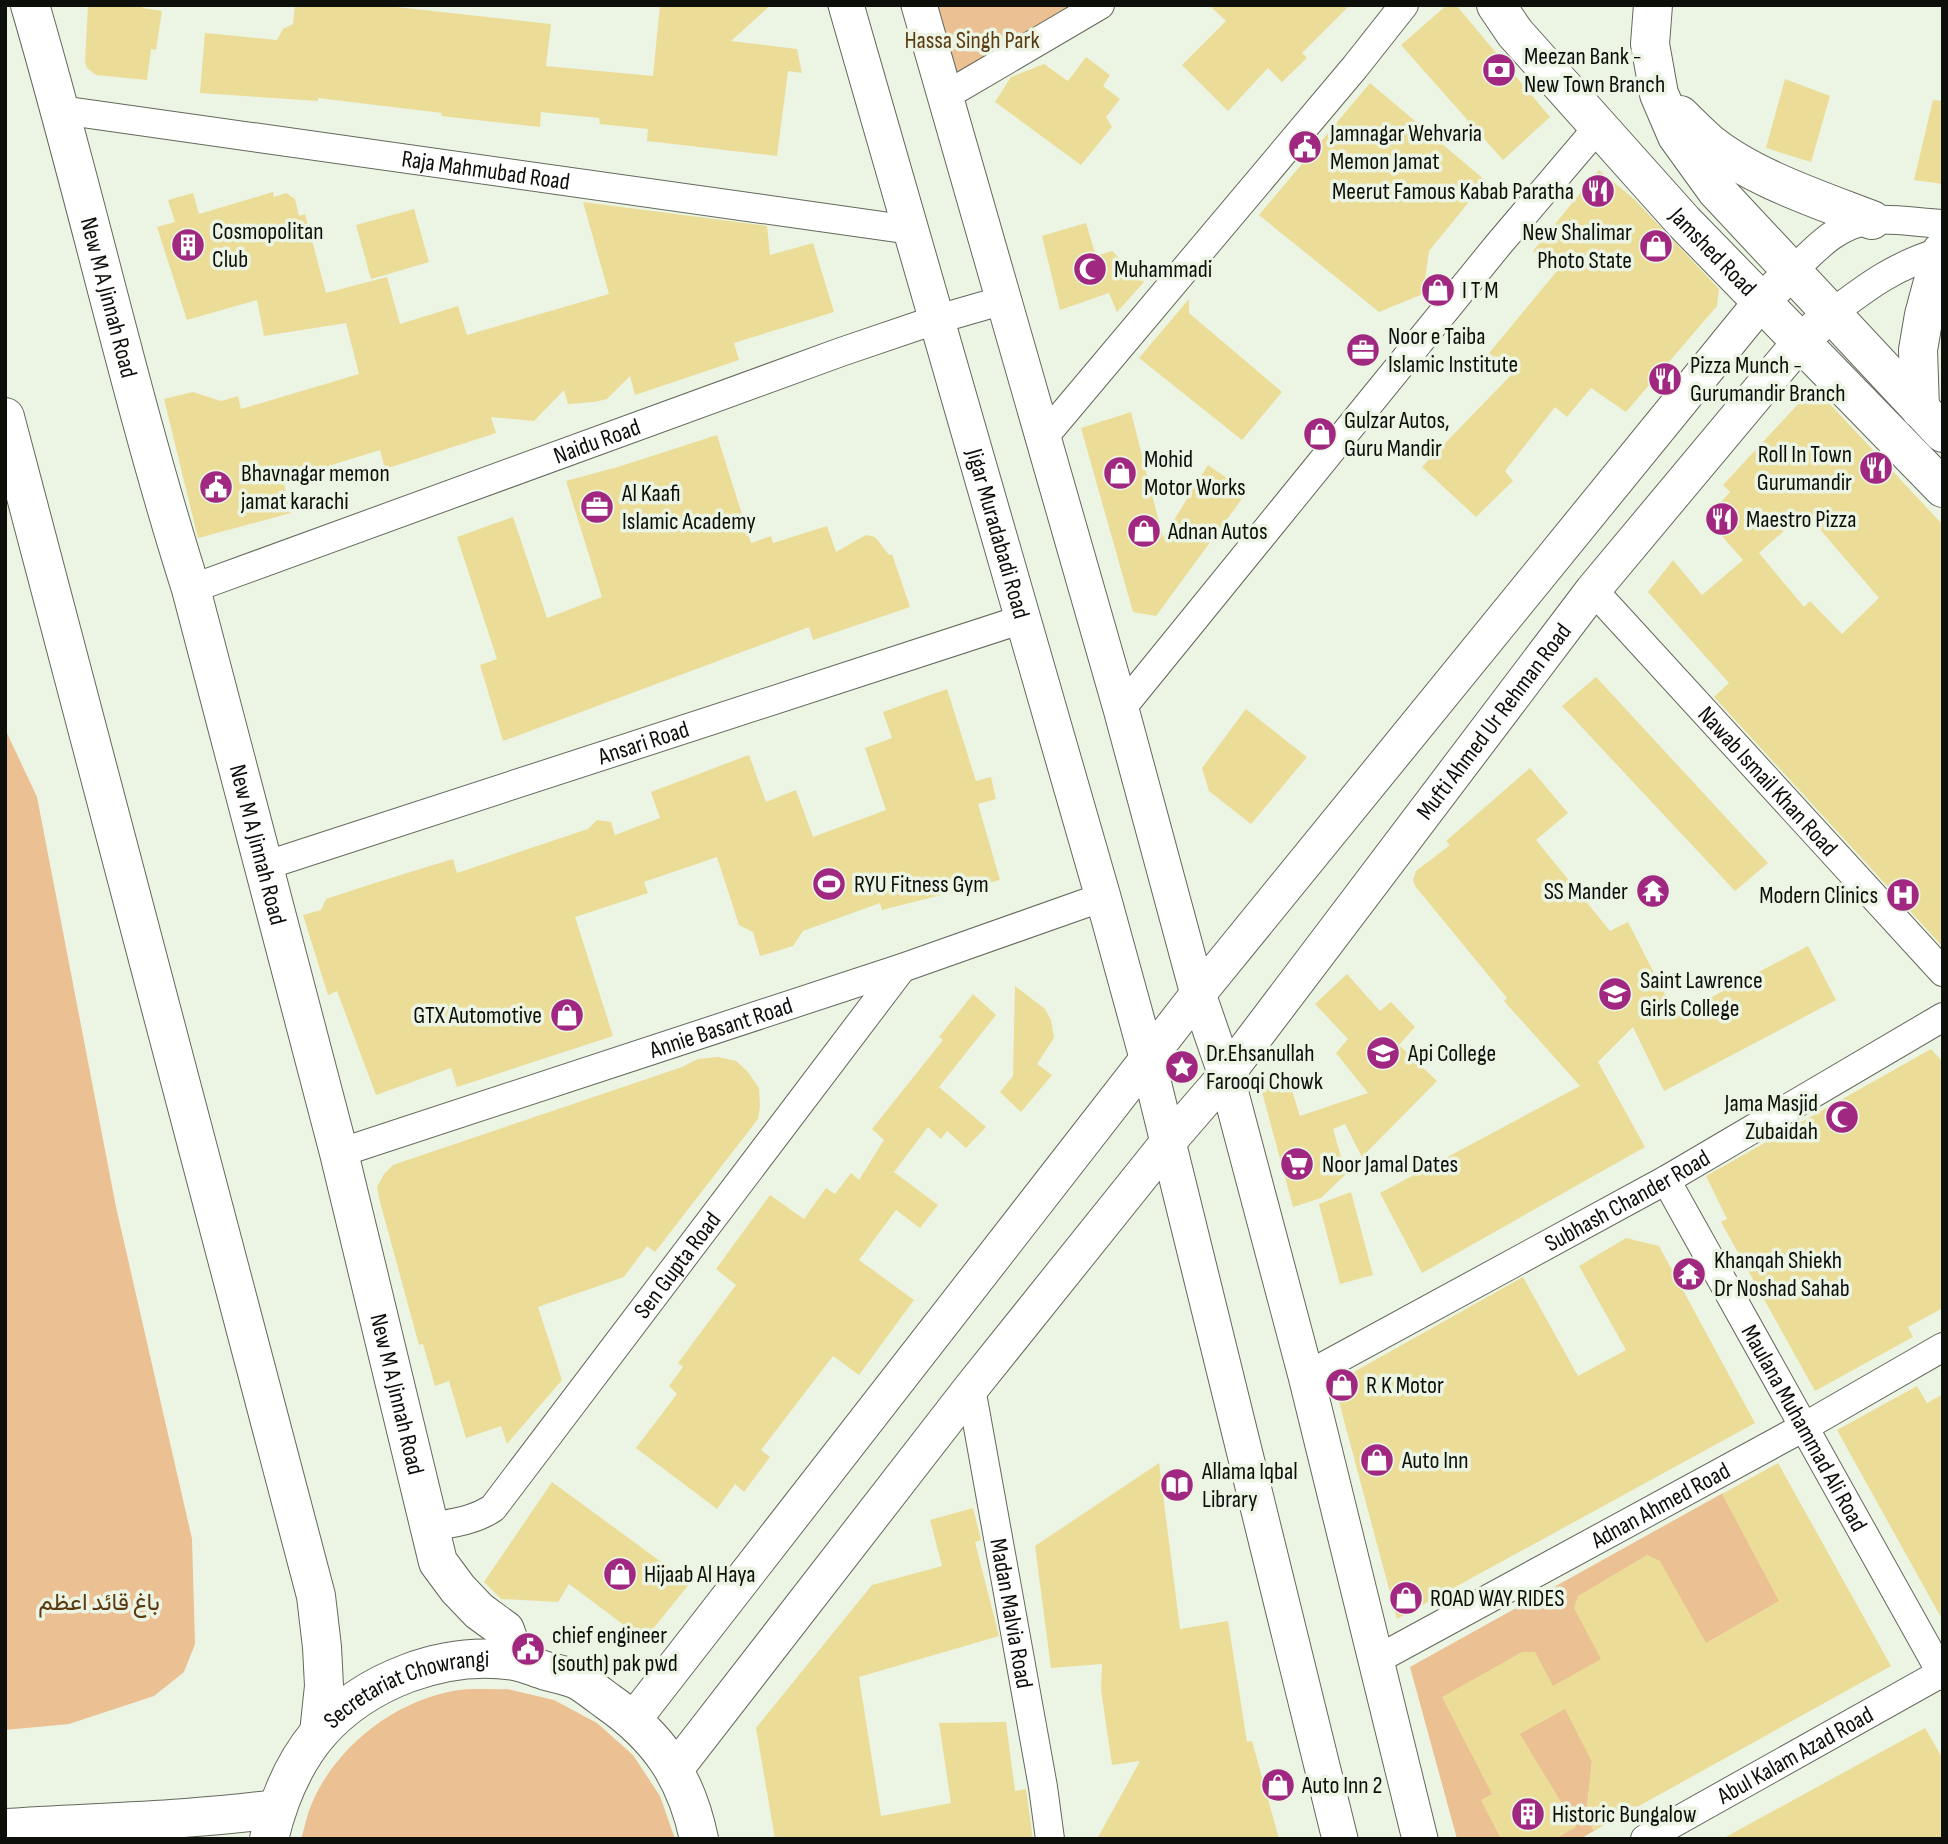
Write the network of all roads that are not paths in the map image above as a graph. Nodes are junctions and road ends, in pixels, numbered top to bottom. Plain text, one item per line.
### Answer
1 (30, 5) edge
2 (846, 5) edge
3 (919, 5) edge
4 (1100, 5) edge
5 (1404, 5) edge
6 (1496, 5) edge
7 (1653, 5) edge
8 (1659, 94) junction
9 (945, 96) junction
10 (61, 110) junction
11 (1598, 126) junction
12 (1872, 220) junction
13 (911, 230) junction
14 (1942, 242) edge
15 (1792, 272) junction
16 (1004, 300) junction
17 (1762, 301) junction
18 (1831, 314) junction
19 (938, 319) junction
20 (1801, 341) junction
21 (5, 417) edge
22 (1931, 421) edge
23 (1043, 438) junction
24 (1943, 488) edge
25 (191, 589) junction
26 (1593, 590) junction
27 (1023, 619) junction
28 (1121, 709) junction
29 (264, 866) junction
30 (1103, 897) junction
31 (902, 968) junction
32 (1943, 972) edge
33 (1199, 994) junction
34 (1943, 1017) edge
35 (1148, 1061) junction
36 (1226, 1075) junction
37 (1169, 1141) junction
38 (339, 1153) junction
39 (1666, 1180) junction
40 (1943, 1347) edge
41 (1307, 1376) junction
42 (971, 1388) junction
43 (1804, 1427) junction
44 (430, 1527) junction
45 (1376, 1660) junction
46 (516, 1661) junction
47 (1942, 1674) edge
48 (634, 1719) junction
49 (319, 1733) junction
50 (674, 1771) junction
51 (272, 1824) edge
52 (5, 1828) edge
53 (699, 1839) edge
54 (1050, 1839) edge
55 (1340, 1839) edge
56 (1420, 1839) edge
57 (1645, 1839) edge

1 - 10 main road, New M A Jinnah Road
2 - 13 street, Jigar Muradabadi Road
3 - 9 street
4 - 9 street
5 - 23 street
6 - 11 main road, Jamshed Road
7 - 8 main road, Jamshed Road
8 - 12 main road
8 - 15 main road, Jamshed Road
9 - 16 street
10 - 13 street, Raja Mahmubad Road
10 - 25 main road, New M A Jinnah Road
11 - 17 main road, Jamshed Road
11 - 28 street
12 - 14 street
12 - 15 street
13 - 19 street, Jigar Muradabadi Road
14 - 18 street
14 - 22 main road
15 - 17 street
15 - 18 main road, Jamshed Road
16 - 19 street, Naidu Road
16 - 23 street
17 - 20 main road, Jamshed Road
17 - 33 street
18 - 20 street, Mufti Ahmed Ur Rehman Road
18 - 22 main road, Jamshed Road
19 - 25 street, Naidu Road
19 - 27 street, Jigar Muradabadi Road
20 - 24 main road, Jamshed Road
20 - 26 street, Mufti Ahmed Ur Rehman Road
21 - 49 main road
23 - 28 street
25 - 29 main road, New M A Jinnah Road
26 - 32 street, Nawab Ismail Khan Road
26 - 36 street, Mufti Ahmed Ur Rehman Road
27 - 29 street, Ansari Road
27 - 30 street, Jigar Muradabadi Road
28 - 33 street
29 - 38 main road, New M A Jinnah Road
30 - 31 street, Annie Basant Road
30 - 35 street, Jigar Muradabadi Road
31 - 38 street, Annie Basant Road
31 - 44 street, Sen Gupta Road
33 - 35 street
33 - 36 street
34 - 39 street, Subhash Chander Road
35 - 37 street, Jigar Muradabadi Road
35 - 48 street
36 - 37 street, Mufti Ahmed Ur Rehman Road
36 - 41 street
37 - 42 street, Mufti Ahmed Ur Rehman Road
37 - 55 street, Jigar Muradabadi Road
38 - 44 main road, New M A Jinnah Road
39 - 41 street, Subhash Chander Road
39 - 43 street, Maulana Muhammad Ali Road
40 - 43 street, Adnan Ahmed Road
41 - 45 street
42 - 50 street, Mufti Ahmed Ur Rehman Road
42 - 54 street, Madan Malvia Road
43 - 45 street, Adnan Ahmed Road
43 - 47 street, Maulana Muhammad Ali Road
44 - 46 main road, New M A Jinnah Road
45 - 56 street
46 - 48 main road, Secretariat Chowrangi
46 - 49 main road, Secretariat Chowrangi
47 - 57 street, Abul Kalam Azad Road
48 - 50 main road, Secretariat Chowrangi
49 - 51 main road, Secretariat Chowrangi
50 - 53 main road, Secretariat Chowrangi
51 - 52 main road

